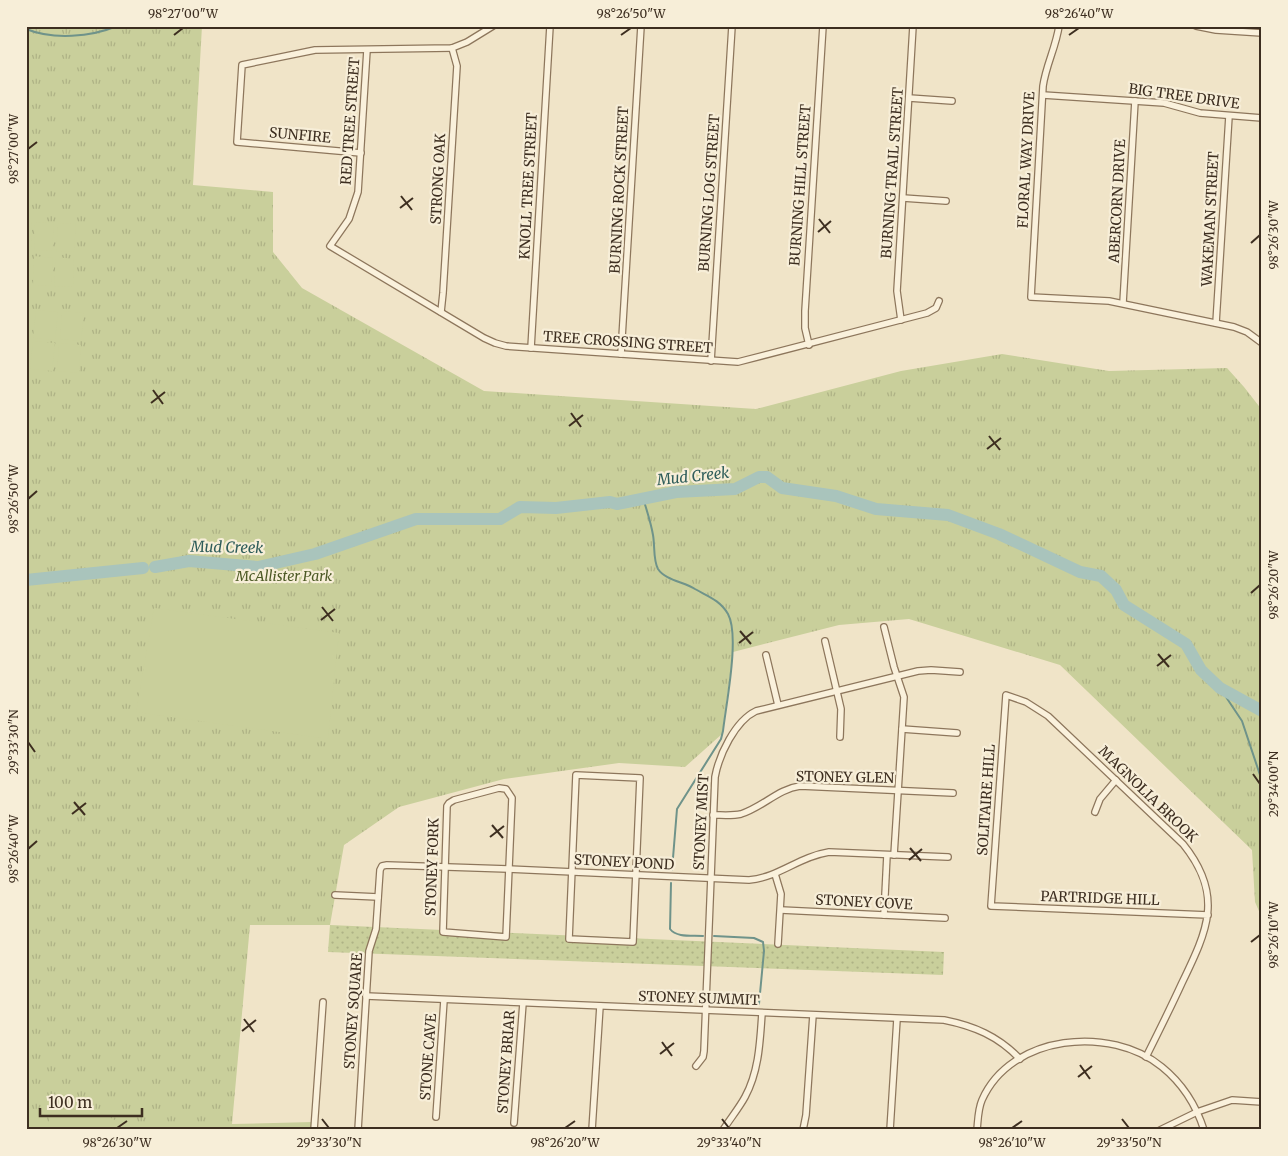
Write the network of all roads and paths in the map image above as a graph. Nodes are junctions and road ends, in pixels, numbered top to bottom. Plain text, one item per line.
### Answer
1 (493, 26) edge
2 (550, 26) edge
3 (641, 26) edge
4 (732, 26) edge
5 (823, 26) edge
6 (913, 26) edge
7 (1059, 26) edge
8 (1196, 26) edge
9 (1262, 33) edge
10 (452, 48) junction
11 (367, 50) junction
12 (1043, 95) junction
13 (909, 98) junction
14 (952, 101) dead end
15 (1135, 101) junction
16 (1229, 116) junction
17 (1262, 118) edge
18 (361, 153) junction
19 (903, 198) junction
20 (946, 201) dead end
21 (330, 246) joint
22 (939, 301) dead end
23 (1124, 304) junction
24 (441, 312) junction
25 (901, 320) junction
26 (1216, 323) junction
27 (1262, 343) edge
28 (809, 345) junction
29 (531, 348) junction
30 (622, 354) junction
31 (711, 361) junction
32 (884, 627) dead end
33 (825, 641) dead end
34 (766, 655) dead end
35 (960, 672) dead end
36 (897, 676) junction
37 (837, 690) junction
38 (1006, 695) joint
39 (778, 705) junction
40 (902, 729) junction
41 (957, 733) dead end
42 (840, 737) dead end
43 (1116, 780) junction
44 (898, 790) junction
45 (952, 793) dead end
46 (1095, 812) dead end
47 (713, 815) junction
48 (891, 855) junction
49 (948, 857) dead end
50 (382, 866) joint
51 (444, 866) junction
52 (508, 869) junction
53 (571, 872) junction
54 (775, 874) junction
55 (636, 875) junction
56 (711, 878) junction
57 (335, 895) dead end
58 (378, 897) junction
59 (992, 906) joint
60 (781, 910) junction
61 (884, 915) junction
62 (1208, 915) junction
63 (945, 918) dead end
64 (778, 944) dead end
65 (366, 996) junction
66 (444, 1000) junction
67 (323, 1002) dead end
68 (523, 1003) junction
69 (600, 1006) junction
70 (705, 1011) junction
71 (762, 1013) junction
72 (813, 1015) junction
73 (897, 1019) junction
74 (1146, 1057) junction
75 (1020, 1059) junction
76 (696, 1066) dead end
77 (1262, 1102) edge
78 (1197, 1112) junction
79 (436, 1117) dead end
80 (514, 1123) dead end
81 (314, 1130) edge
82 (358, 1130) edge
83 (592, 1130) edge
84 (723, 1130) edge
85 (803, 1130) edge
86 (890, 1130) edge
87 (977, 1130) edge
88 (1160, 1130) edge
89 (1204, 1130) edge

1 - 10 street
2 - 29 street, KNOLL TREE STREET
3 - 30 street, BURNING ROCK STREET
4 - 31 street, BURNING LOG STREET
5 - 28 street, BURNING HILL STREET
6 - 13 street, BURNING TRAIL STREET
7 - 12 street, FLORAL WAY DRIVE
8 - 9 street
10 - 11 street
10 - 24 street, STRONG OAK
11 - 18 street, RED TREE STREET
11 - 18 street, SUNFIRE
12 - 15 street, BIG TREE DRIVE
12 - 23 street, FLORAL WAY DRIVE
13 - 14 street
13 - 19 street, BURNING TRAIL STREET
15 - 16 street, BIG TREE DRIVE
15 - 23 street, ABERCORN DRIVE
16 - 17 street, BIG TREE DRIVE
16 - 26 street, WAKEMAN STREET
18 - 21 street, RED TREE STREET
19 - 20 street
19 - 25 street, BURNING TRAIL STREET
21 - 24 street, TREE CROSSING STREET
22 - 25 street, TREE CROSSING STREET
23 - 26 street
24 - 29 street, TREE CROSSING STREET
25 - 28 street, TREE CROSSING STREET
26 - 27 street
28 - 31 street, TREE CROSSING STREET
29 - 30 street, TREE CROSSING STREET
30 - 31 street, TREE CROSSING STREET
32 - 36 street
33 - 37 street
34 - 39 street
35 - 36 street, STONEY MIST
36 - 37 street, STONEY MIST
36 - 40 street
37 - 39 street, STONEY MIST
37 - 42 street
38 - 43 street, MAGNOLIA BROOK
38 - 59 street, SOLITAIRE HILL
39 - 47 street, STONEY MIST
40 - 41 street
40 - 44 street
43 - 46 street
43 - 62 street, MAGNOLIA BROOK
44 - 45 street, STONEY GLEN
44 - 47 street, STONEY GLEN
44 - 48 street
47 - 56 street, STONEY MIST
48 - 49 street, STONEY POND
48 - 54 street, STONEY POND
48 - 61 street
50 - 51 street, STONEY POND
50 - 58 street, STONEY SQUARE
51 - 52 street, STONEY POND
51 - 52 street, STONEY FORK
51 - 52 street, STONEY FORK
52 - 53 street, STONEY POND
53 - 55 street, STONEY POND
53 - 55 street
53 - 55 street
54 - 56 street, STONEY POND
54 - 60 street
55 - 56 street, STONEY POND
56 - 70 street, STONEY MIST
57 - 58 street
58 - 65 street, STONEY SQUARE
59 - 62 street, PARTRIDGE HILL
60 - 61 street, STONEY COVE
60 - 64 street
61 - 63 street, STONEY COVE
62 - 74 street, MAGNOLIA BROOK
65 - 66 street, STONEY SUMMIT
65 - 82 street, STONEY SQUARE
66 - 68 street, STONEY SUMMIT
66 - 79 street, STONE CAVE
67 - 81 street
68 - 69 street, STONEY SUMMIT
68 - 80 street, STONEY BRIAR
69 - 70 street, STONEY SUMMIT
69 - 83 street
70 - 71 street, STONEY SUMMIT
70 - 76 street, STONEY MIST
71 - 72 street, STONEY SUMMIT
71 - 84 street
72 - 73 street, STONEY SUMMIT
72 - 85 street
73 - 75 street, STONEY SUMMIT
73 - 86 street
74 - 75 street
74 - 78 street
75 - 87 street
77 - 78 street
78 - 88 street
78 - 89 street

